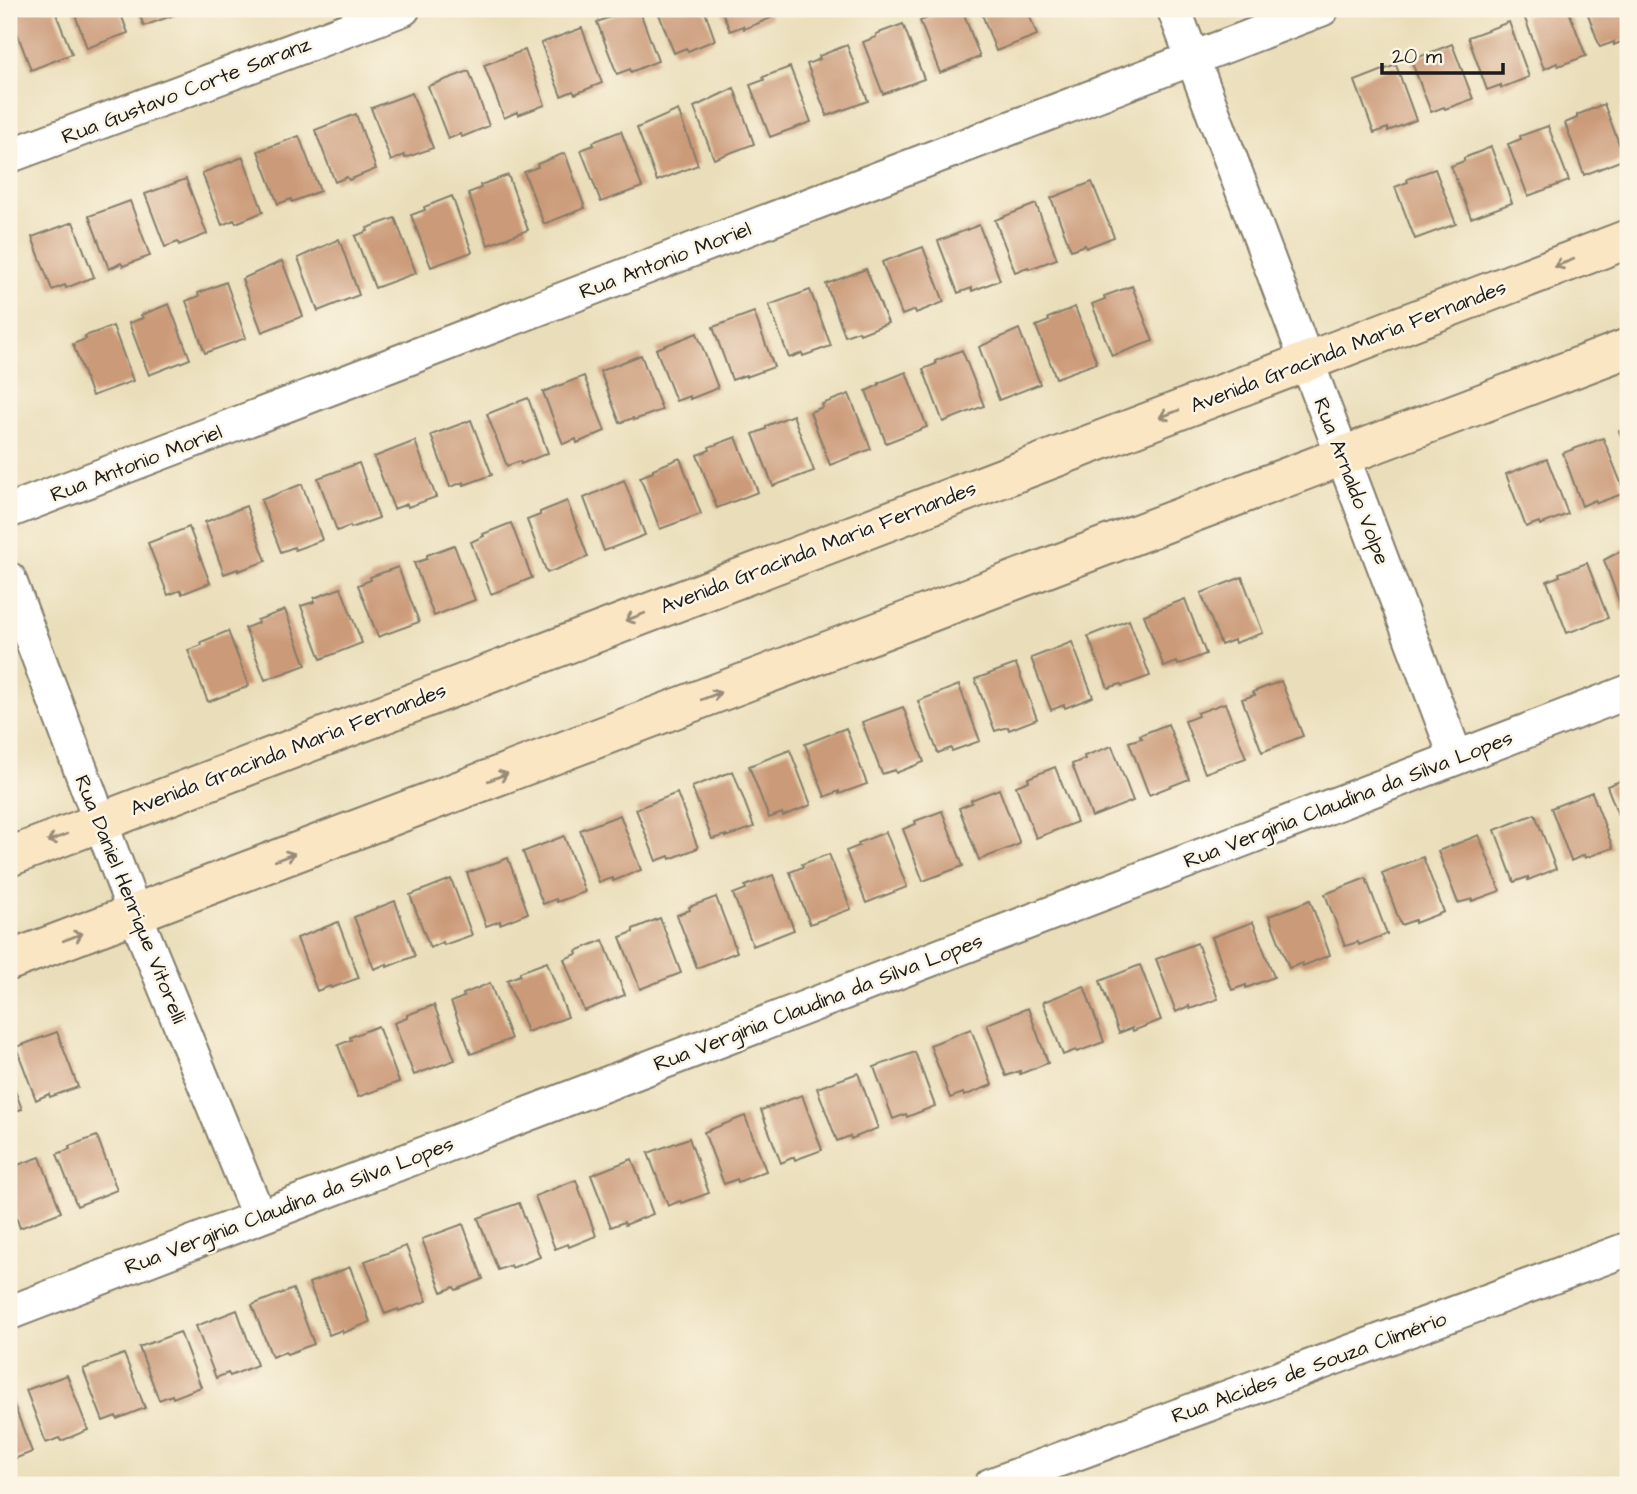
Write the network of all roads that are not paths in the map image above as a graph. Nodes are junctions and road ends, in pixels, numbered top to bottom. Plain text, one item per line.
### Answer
1 (403, 9) edge
2 (1174, 9) edge
3 (1322, 9) edge
4 (1192, 58) junction
5 (9, 156) edge
6 (1628, 239) edge
7 (1628, 348) edge
8 (1307, 361) junction
9 (1342, 458) junction
10 (9, 512) edge
11 (9, 579) edge
12 (1628, 692) edge
13 (1456, 757) junction
14 (99, 822) junction
15 (9, 857) edge
16 (135, 914) junction
17 (9, 961) edge
18 (259, 1217) junction
19 (1628, 1248) edge
20 (9, 1313) edge
21 (991, 1485) edge

1 - 5 street, Rua Gustavo Corte Saranz
2 - 4 street, Rua Arnaldo Volpe
3 - 4 street, Rua Antonio Moriel
4 - 8 street, Rua Arnaldo Volpe
4 - 10 street, Rua Antonio Moriel
6 -> 8 street, Avenida Gracinda Maria Fernandes
7 - 9 street
8 - 9 street, Rua Arnaldo Volpe
8 -> 14 street, Avenida Gracinda Maria Fernandes
9 - 13 street, Rua Arnaldo Volpe
16 -> 9 street
11 - 14 street, Rua Daniel Henrique Vitorelli
12 - 13 street, Rua Verginia Claudina da Silva Lopes
13 - 18 street, Rua Verginia Claudina da Silva Lopes
14 -> 15 street, Avenida Gracinda Maria Fernandes
14 - 16 street, Rua Daniel Henrique Vitorelli
17 -> 16 street
16 - 18 street, Rua Daniel Henrique Vitorelli
18 - 20 street, Rua Verginia Claudina da Silva Lopes
19 - 21 street, Rua Alcides de Souza Climério

